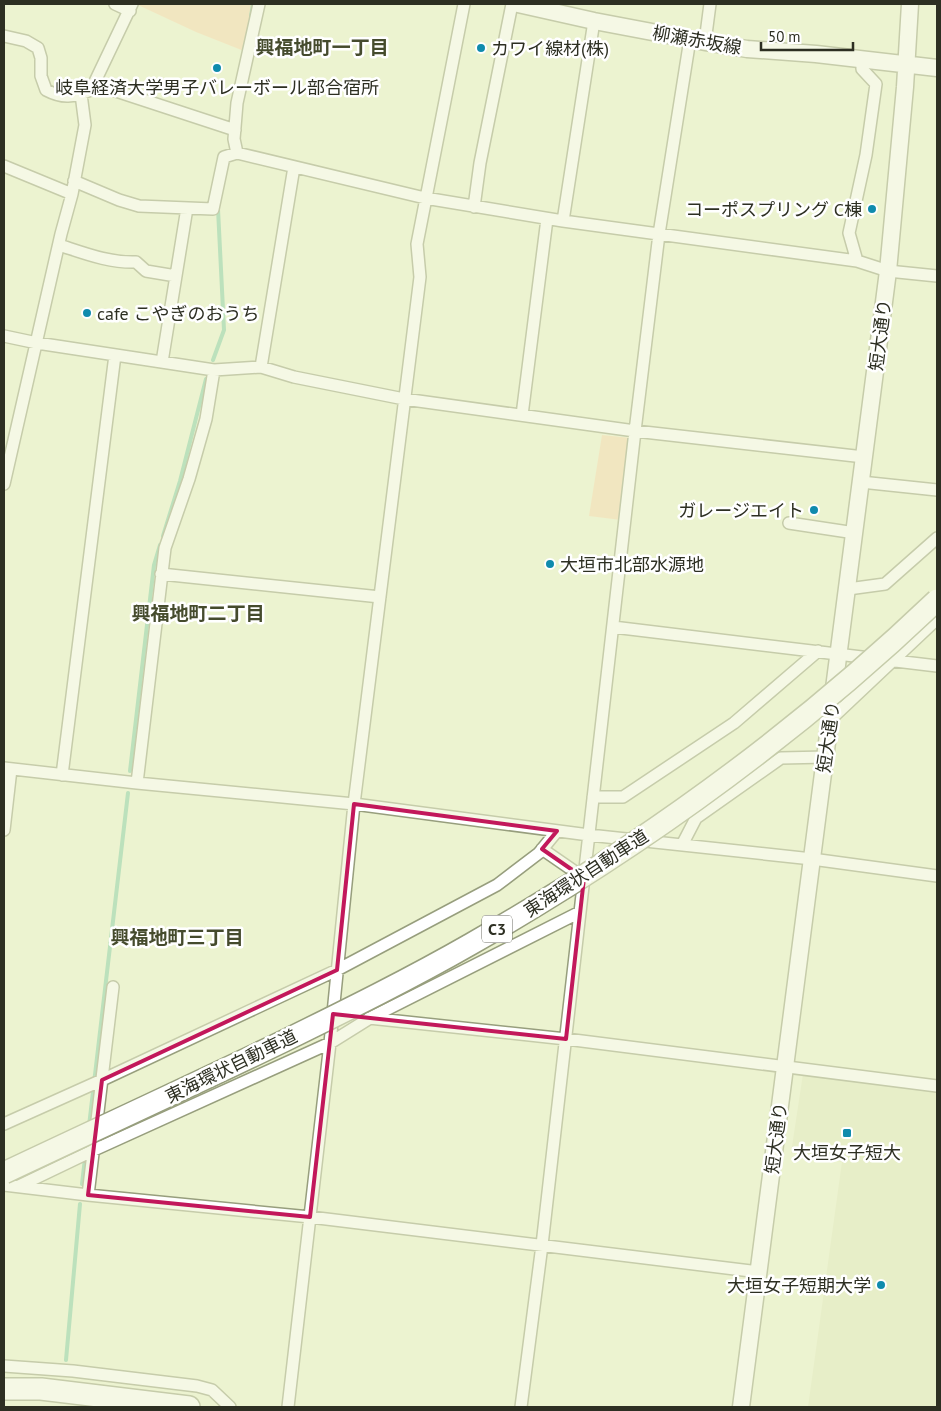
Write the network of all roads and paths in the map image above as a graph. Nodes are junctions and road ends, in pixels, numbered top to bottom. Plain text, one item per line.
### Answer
1 (115, 4) edge
2 (259, 4) edge
3 (464, 4) edge
4 (512, 4) edge
5 (518, 4) edge
6 (710, 4) edge
7 (910, 4) edge
8 (131, 8) edge
9 (594, 22) junction
10 (4, 36) edge
11 (697, 41) junction
12 (862, 60) junction
13 (907, 65) junction
14 (937, 68) edge
15 (86, 92) junction
16 (235, 130) junction
17 (237, 153) junction
18 (4, 166) edge
19 (294, 167) junction
20 (74, 181) junction
21 (72, 194) junction
22 (425, 198) junction
23 (474, 206) junction
24 (188, 208) junction
25 (547, 219) junction
26 (563, 221) junction
27 (659, 234) junction
28 (59, 244) junction
29 (857, 261) junction
30 (888, 271) junction
31 (176, 276) junction
32 (937, 276) edge
33 (4, 336) edge
34 (37, 343) junction
35 (115, 355) junction
36 (162, 362) junction
37 (261, 367) junction
38 (214, 370) junction
39 (404, 399) junction
40 (522, 415) junction
41 (635, 431) junction
42 (864, 457) junction
43 (861, 482) junction
44 (4, 484) edge
45 (937, 490) edge
46 (789, 523) dead end
47 (854, 533) junction
48 (937, 538) edge
49 (162, 574) junction
50 (848, 589) junction
51 (380, 597) junction
52 (937, 600) edge
53 (937, 619) edge
54 (613, 627) junction
55 (818, 651) junction
56 (840, 653) junction
57 (893, 661) junction
58 (937, 666) edge
59 (831, 719) junction
60 (826, 757) junction
61 (7, 768) edge
62 (62, 774) junction
63 (137, 783) junction
64 (594, 797) junction
65 (354, 804) junction
66 (4, 830) edge
67 (557, 831) junction
68 (589, 835) junction
69 (682, 845) junction
70 (542, 849) junction
71 (812, 859) junction
72 (937, 876) edge
73 (584, 878) junction
74 (580, 912) junction
75 (337, 970) junction
76 (113, 987) dead end
77 (333, 1014) junction
78 (370, 1018) junction
79 (566, 1040) junction
80 (330, 1043) junction
81 (786, 1066) junction
82 (102, 1080) junction
83 (937, 1086) edge
84 (4, 1124) edge
85 (94, 1150) junction
86 (11, 1180) edge
87 (4, 1185) edge
88 (88, 1195) junction
89 (310, 1217) junction
90 (542, 1245) junction
91 (759, 1272) junction
92 (4, 1366) edge
93 (4, 1389) edge
94 (189, 1407) edge
95 (230, 1407) edge
96 (288, 1407) edge
97 (521, 1407) edge
98 (741, 1407) edge

1 - 8 street
2 - 16 street
3 - 22 street
4 - 23 street
5 - 9 street, 柳瀬赤坂線
6 - 11 street
7 - 13 street, 短大通り
8 - 15 street
9 - 11 street, 柳瀬赤坂線
9 - 26 street
10 - 15 street
11 - 12 street, 柳瀬赤坂線
11 - 27 street
12 - 13 street, 柳瀬赤坂線
12 - 29 street
13 - 14 street, 柳瀬赤坂線
13 - 30 street, 短大通り
15 - 16 street
15 - 20 street
16 - 17 street
17 - 19 street
17 - 24 street
18 - 21 street
19 - 22 street
19 - 37 street
20 - 21 street
20 - 24 street
21 - 28 street
22 - 23 street
22 - 39 street
23 - 25 street
24 - 31 street
25 - 26 street
25 - 40 street
26 - 27 street
27 - 29 street
27 - 41 street
28 - 31 street
28 - 34 street
29 - 30 street
30 - 32 street
30 - 42 street, 短大通り
31 - 36 street
33 - 34 street
34 - 35 street
34 - 44 street
35 - 36 street
35 - 62 street
36 - 38 street
37 - 38 street
37 - 39 street
38 - 49 street
39 - 40 street
39 - 51 street
40 - 41 street
41 - 42 street
41 - 54 street
42 - 43 street, 短大通り
43 - 45 street
43 - 47 street, 短大通り
46 - 47 street
47 - 50 street, 短大通り
48 - 50 street
49 - 51 street
49 - 63 street
50 - 56 street, 短大通り
51 - 65 street
52 - 86 highway, 東海環状自動車道 / C3, bridge
53 - 57 street
54 - 55 street
54 - 64 street
55 - 56 street
55 - 64 street
56 - 57 street
56 - 59 street, 短大通り
57 - 58 street
57 - 59 street
59 - 60 street, 短大通り
60 - 69 street
60 - 71 street, 短大通り
61 - 62 street
61 - 66 street
62 - 63 street
63 - 65 street
64 - 68 street
65 - 67 street
65 - 75 street
67 - 68 street
67 - 70 street
68 - 69 street
68 - 73 street
69 - 71 street
70 - 73 street
70 - 75 street
71 - 72 street
71 - 81 street, 短大通り
73 - 74 street
74 - 78 street
74 - 79 street
75 - 77 street
75 - 82 street
76 - 82 street
77 - 78 street
77 - 80 street
78 - 79 street
78 - 80 street
79 - 81 street
79 - 90 street
80 - 85 street
80 - 89 street
81 - 83 street
81 - 91 street, 短大通り
82 - 84 street
82 - 85 street
85 - 86 street
85 - 88 street
86 - 87 street
86 - 88 street
88 - 89 street
89 - 90 street
89 - 96 street
90 - 91 street
90 - 97 street
91 - 98 street, 短大通り
92 - 95 street
93 - 94 highway

